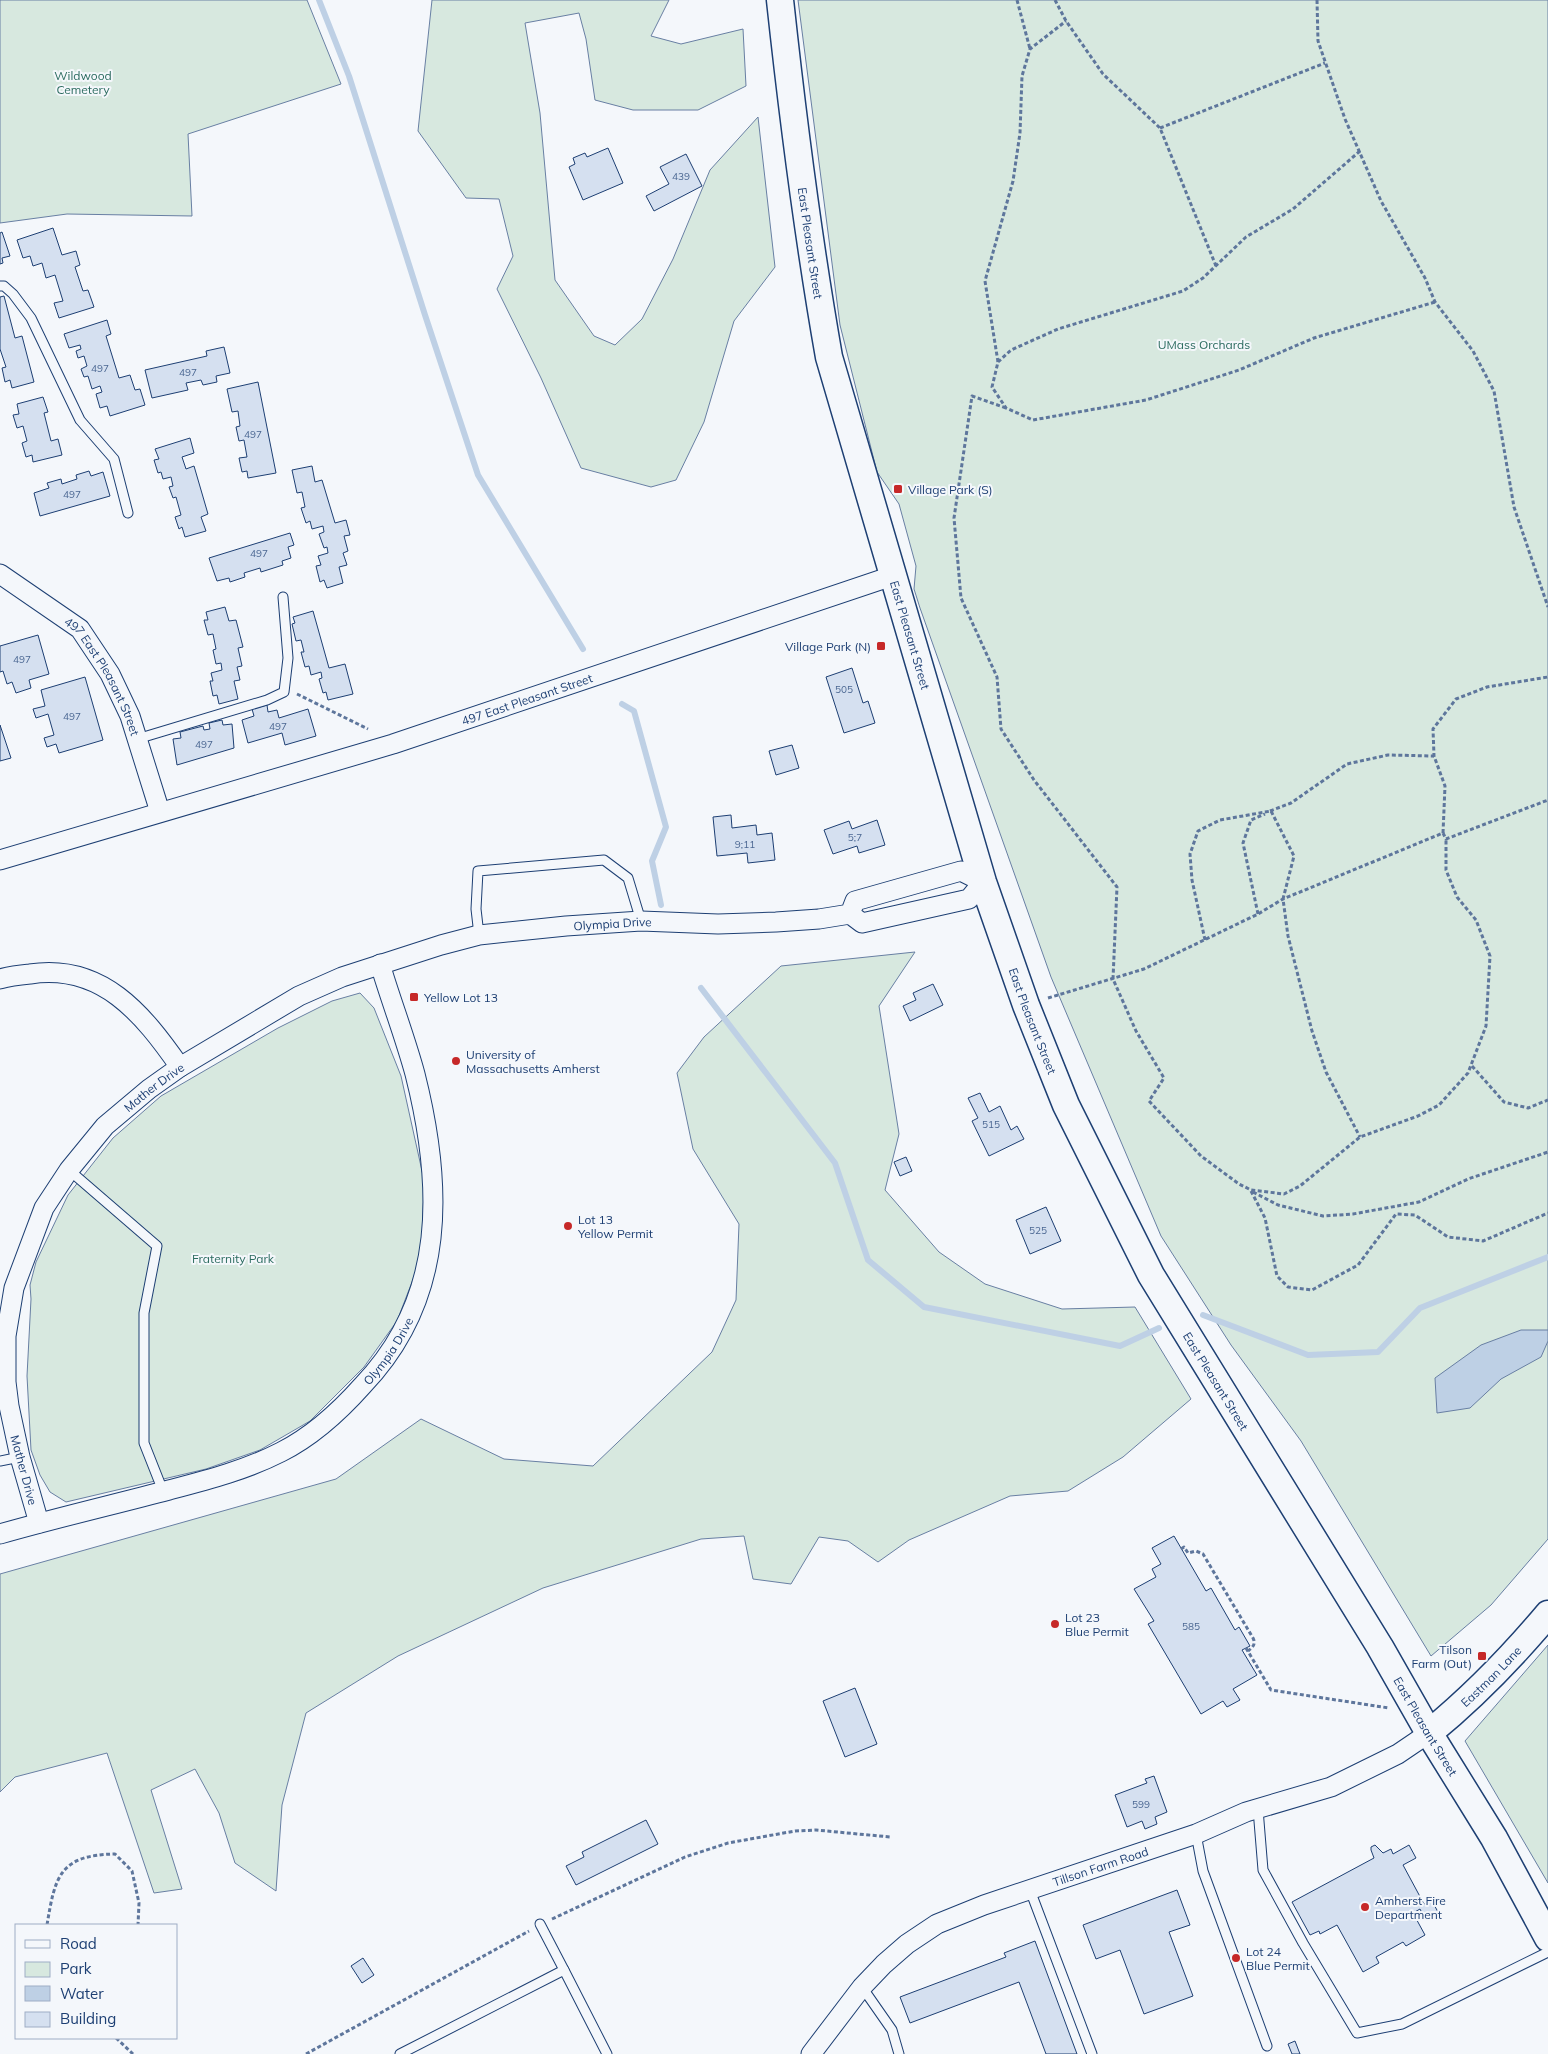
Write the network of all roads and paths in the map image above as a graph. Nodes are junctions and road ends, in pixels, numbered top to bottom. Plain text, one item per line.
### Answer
1 (780, 0) edge
2 (1017, 0) edge
3 (1055, 0) edge
4 (1317, 0) edge
5 (1066, 21) junction
6 (1030, 49) junction
7 (1325, 62) junction
8 (1160, 128) junction
9 (1360, 151) junction
10 (1216, 266) junction
11 (0, 286) edge
12 (1435, 302) junction
13 (998, 362) junction
14 (1006, 408) junction
15 (128, 513) dead end
16 (0, 574) edge
17 (892, 576) junction
18 (284, 597) dead end
19 (1548, 607) edge
20 (1548, 677) edge
21 (285, 688) junction
22 (368, 729) dead end
23 (137, 739) junction
24 (1434, 756) junction
25 (1548, 800) edge
26 (1271, 811) junction
27 (160, 812) junction
28 (1443, 833) junction
29 (1446, 839) junction
30 (0, 860) edge
31 (983, 882) junction
32 (1284, 899) junction
33 (850, 914) junction
34 (1258, 914) junction
35 (642, 921) junction
36 (479, 935) junction
37 (1204, 940) junction
38 (380, 964) junction
39 (0, 979) edge
40 (1113, 979) junction
41 (1026, 1004) junction
42 (1472, 1066) junction
43 (180, 1067) junction
44 (1548, 1100) edge
45 (1360, 1137) junction
46 (1548, 1152) edge
47 (69, 1170) junction
48 (1251, 1190) junction
49 (1548, 1213) edge
50 (7, 1287) edge
51 (20, 1457) junction
52 (0, 1461) edge
53 (163, 1491) junction
54 (39, 1523) junction
55 (0, 1534) edge
56 (1181, 1549) dead end
57 (1548, 1614) edge
58 (1392, 1708) dead end
59 (1429, 1732) junction
60 (1258, 1809) junction
61 (1196, 1834) junction
62 (890, 1837) dead end
63 (1030, 1890) junction
64 (47, 1924) edge
65 (138, 1924) edge
66 (540, 1924) junction
67 (1548, 1938) edge
68 (1548, 1952) edge
69 (564, 1970) junction
70 (862, 1987) junction
71 (118, 2039) edge
72 (1266, 2046) dead end
73 (133, 2054) edge
74 (306, 2054) edge
75 (400, 2054) edge
76 (607, 2054) edge
77 (811, 2054) edge
78 (899, 2054) edge
79 (1092, 2054) edge

1 - 17 main road, East Pleasant Street
2 - 6 path
3 - 5 path
4 - 7 path
5 - 6 path
5 - 8 path
6 - 13 path
7 - 8 path
7 - 9 path
8 - 10 path
9 - 10 path
9 - 12 path
10 - 13 path
11 - 15 lane
12 - 14 path
12 - 19 path
13 - 14 path
14 - 40 path
16 - 23 street, 497 East Pleasant Street
17 - 27 street, 497 East Pleasant Street
17 - 31 main road, East Pleasant Street
18 - 21 lane
20 - 24 path
21 - 22 path
21 - 23 lane
23 - 27 street, 497 East Pleasant Street
24 - 26 path
24 - 28 path
25 - 29 path
26 - 32 path
26 - 34 path
26 - 37 path
27 - 30 street, 497 East Pleasant Street
28 - 29 path
28 - 32 path
29 - 42 path
31 - 33 street, Olympia Drive
31 - 33 street
31 - 41 main road, East Pleasant Street
32 - 34 path
32 - 45 path
33 - 35 street, Olympia Drive
34 - 37 path
35 - 36 street, Olympia Drive
35 - 36 lane
36 - 38 street, Olympia Drive
37 - 40 path
38 - 43 street, Olympia Drive
38 - 53 street, Olympia Drive
39 - 43 street, Mather Drive
40 - 41 path
40 - 48 path
41 - 59 main road, East Pleasant Street
42 - 44 path
42 - 45 path
43 - 47 street, Mather Drive
45 - 48 path
46 - 48 path
47 - 50 street, Mather Drive
47 - 53 lane
48 - 49 path
50 - 51 street, Mather Drive
51 - 52 lane
51 - 54 street, Mather Drive
53 - 54 street, Olympia Drive
54 - 55 street
56 - 58 path
57 - 59 main road, Eastman Lane
59 - 60 street, Tillson Farm Road
59 - 67 main road, East Pleasant Street
60 - 61 street, Tillson Farm Road
60 - 68 lane
61 - 63 street, Tillson Farm Road
61 - 72 lane
62 - 66 path
63 - 70 street, Tillson Farm Road
63 - 79 lane
64 - 65 path
66 - 69 lane
66 - 74 path
69 - 75 lane
69 - 76 lane
70 - 77 street, Tillson Farm Road
70 - 78 lane
71 - 73 path

